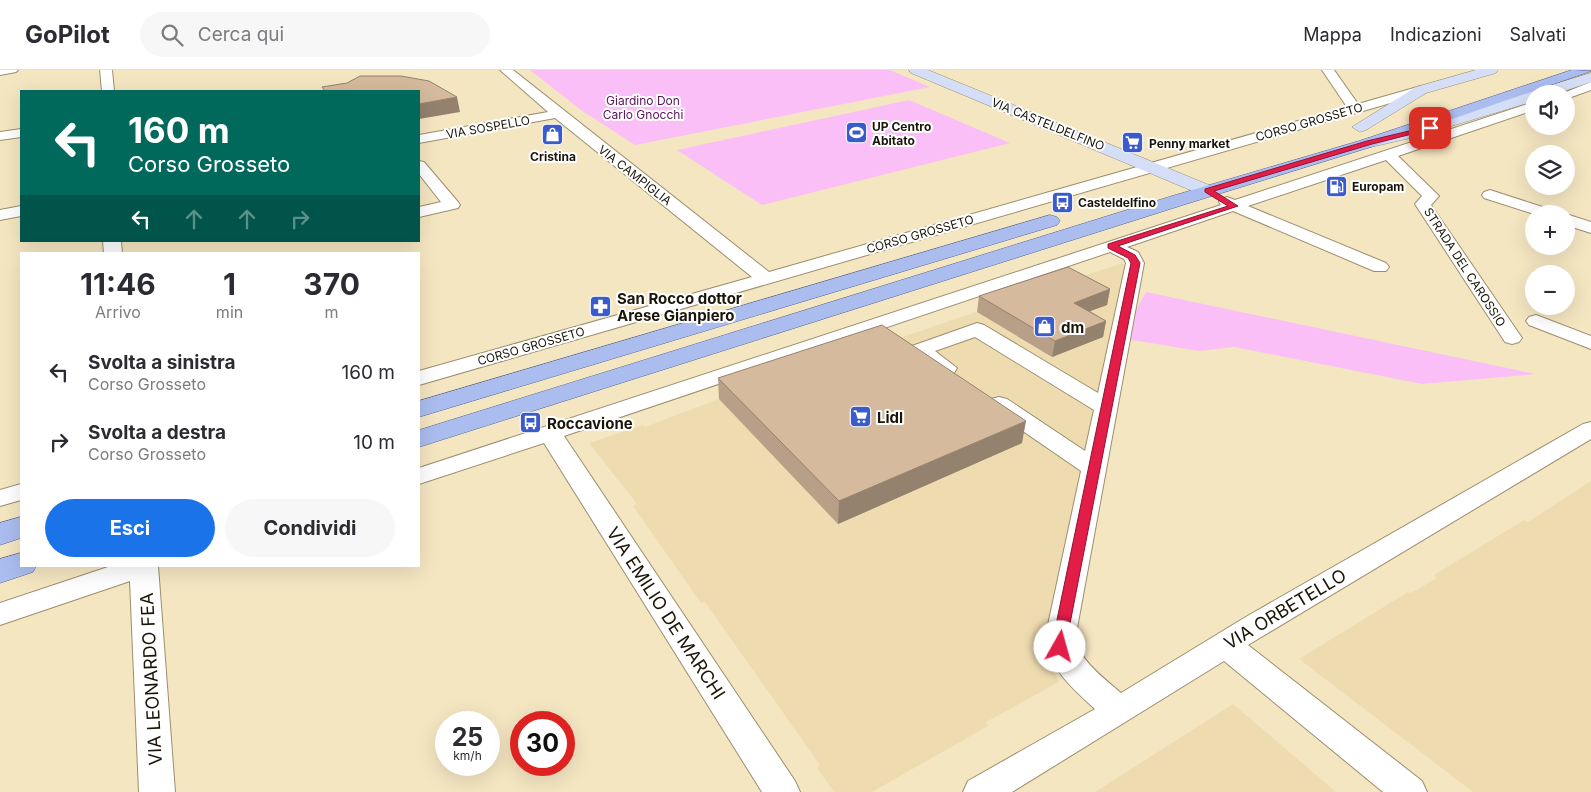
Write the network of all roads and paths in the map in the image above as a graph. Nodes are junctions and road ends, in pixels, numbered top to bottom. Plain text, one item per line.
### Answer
1 (12, 70) edge
2 (106, 70) edge
3 (506, 70) edge
4 (916, 70) edge
5 (1328, 70) edge
6 (1491, 70) edge
7 (1542, 70) edge
8 (1585, 70) edge
9 (0, 72) edge
10 (1591, 77) edge
11 (1505, 81) dead end
12 (1567, 85) edge
13 (1591, 86) edge
14 (108, 90) edge
15 (1421, 90) junction
16 (1575, 92) edge
17 (1525, 99) edge
18 (1355, 109) junction
19 (1525, 109) edge
20 (1414, 110) dead end
21 (558, 114) junction
22 (1360, 127) junction
23 (20, 133) edge
24 (1341, 133) dead end
25 (0, 136) edge
26 (420, 139) edge
27 (1370, 143) junction
28 (1389, 155) junction
29 (420, 166) edge
30 (1152, 167) junction
31 (1183, 181) junction
32 (1208, 182) junction
33 (1490, 194) dead end
34 (1234, 206) junction
35 (1525, 206) edge
36 (20, 211) edge
37 (420, 212) edge
38 (0, 215) edge
39 (1575, 222) edge
40 (1591, 228) edge
41 (1111, 246) junction
42 (1380, 267) dead end
43 (765, 278) junction
44 (1536, 321) dead end
45 (1512, 338) dead end
46 (1591, 343) edge
47 (420, 378) edge
48 (960, 378) edge
49 (985, 395) edge
50 (1106, 408) junction
51 (420, 409) edge
52 (1591, 429) edge
53 (550, 433) junction
54 (420, 439) edge
55 (1093, 468) junction
56 (420, 476) edge
57 (20, 492) edge
58 (0, 498) edge
59 (20, 528) edge
60 (0, 534) edge
61 (20, 564) edge
62 (141, 567) edge
63 (144, 567) edge
64 (0, 571) edge
65 (0, 614) edge
66 (1225, 644) junction
67 (1119, 711) junction
68 (157, 792) edge
69 (782, 792) edge
70 (982, 792) edge
71 (1408, 792) edge

1 - 9 street
2 - 14 street
3 - 21 street, VIA CAMPIGLIA
4 - 30 main road, VIA CASTELDELFINO
5 - 18 street
6 - 15 main road, CORSO GROSSETO
7 - 11 main road
8 - 27 main road
10 - 12 main road
13 - 16 street
15 - 18 street, CORSO GROSSETO
15 - 22 main road, CORSO GROSSETO
17 - 27 main road
18 - 30 street, CORSO GROSSETO
19 - 28 street
20 - 22 main road, CORSO GROSSETO
21 - 26 street, VIA SOSPELLO
21 - 43 street, VIA CAMPIGLIA
22 - 24 main road, CORSO GROSSETO
23 - 25 street
27 - 32 main road
28 - 34 street
28 - 45 street, STRADA DEL CAROSSIO
29 - 37 street
30 - 31 main road, VIA CASTELDELFINO
30 - 43 street, CORSO GROSSETO
31 - 32 main road, VIA CASTELDELFINO
31 - 51 main road, CORSO GROSSETO
32 - 34 street, VIA CASTELDELFINO
32 - 54 main road
33 - 35 street
34 - 41 street
34 - 42 street, VIA CASTELDELFINO
36 - 38 street
39 - 40 street
41 - 50 street
41 - 53 street
43 - 47 street, CORSO GROSSETO
44 - 46 street
48 - 50 street
49 - 55 street
50 - 55 street
52 - 66 street, VIA ORBETELLO
53 - 56 street
53 - 69 street, VIA EMILIO DE MARCHI
55 - 67 street
57 - 58 street
59 - 60 main road
61 - 64 main road
62 - 65 street
63 - 68 street, VIA LEONARDO FEA
66 - 67 street, VIA ORBETELLO
66 - 71 street
67 - 70 street, VIA ORBETELLO

